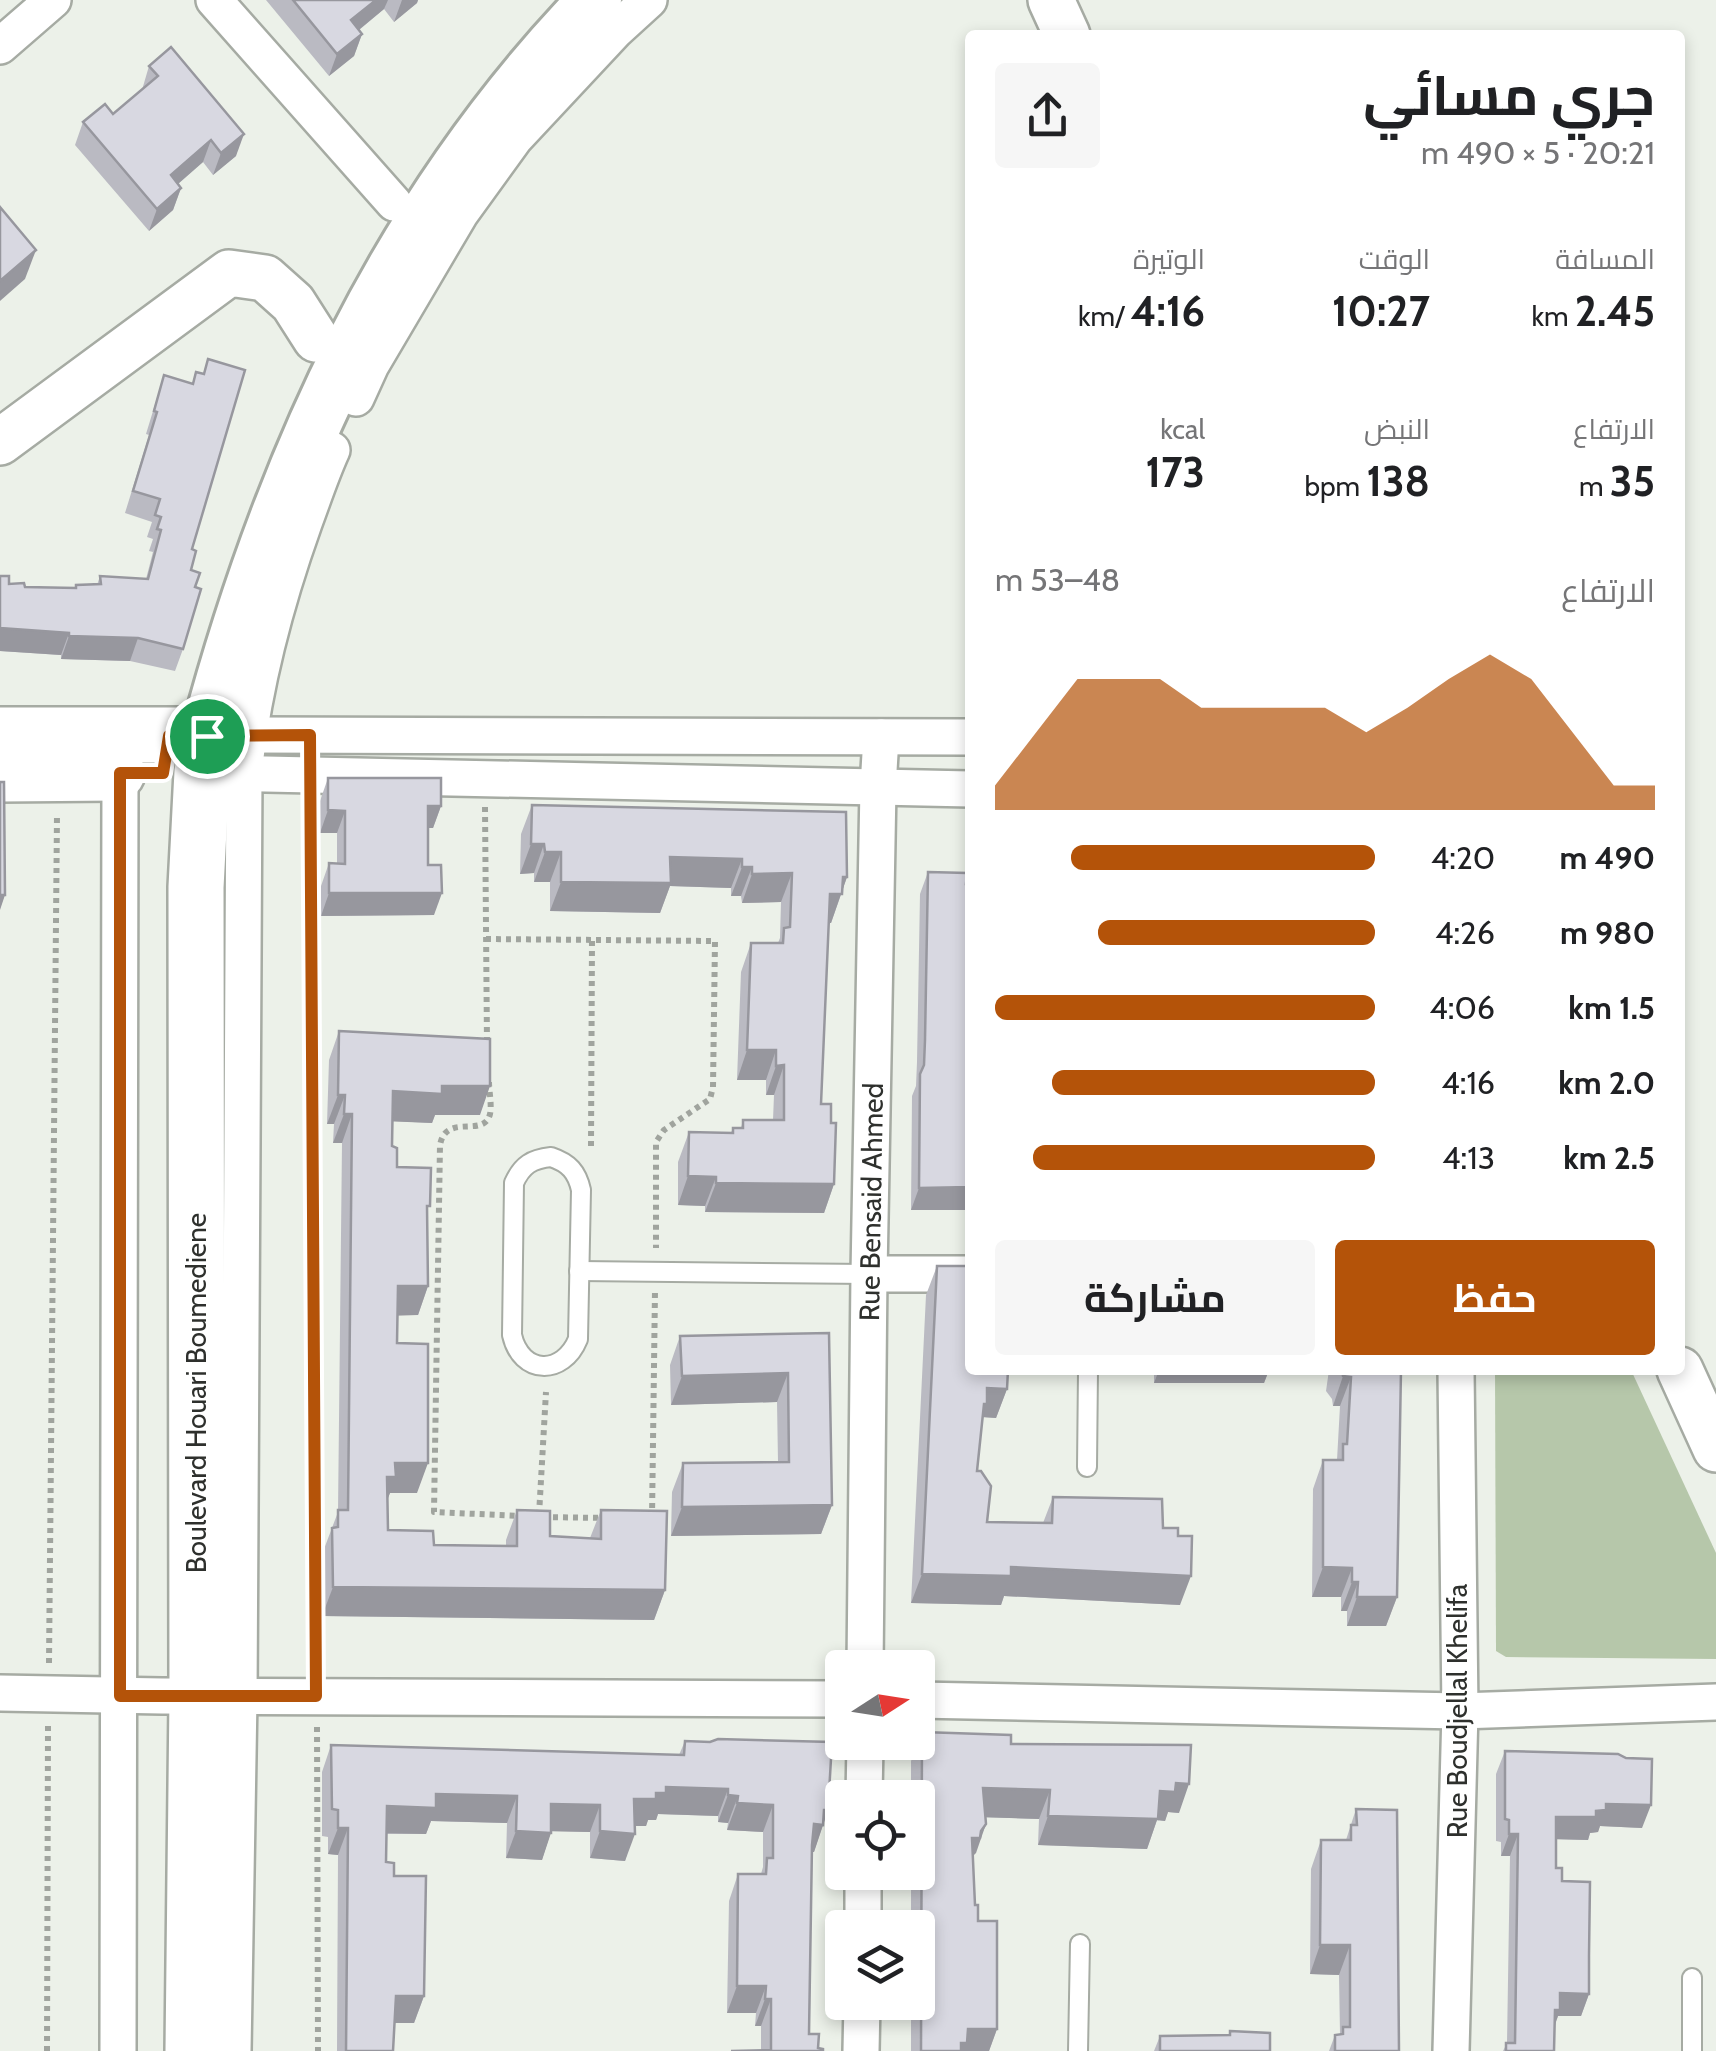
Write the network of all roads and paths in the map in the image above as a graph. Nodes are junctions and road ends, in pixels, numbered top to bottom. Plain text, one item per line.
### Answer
1 (54, 0) edge
2 (214, 0) edge
3 (550, 0) edge
4 (595, 0) edge
5 (649, 0) edge
6 (1050, 0) edge
7 (1065, 30) edge
8 (0, 46) edge
9 (394, 203) junction
10 (316, 339) junction
11 (0, 442) edge
12 (0, 735) edge
13 (881, 736) junction
14 (965, 737) edge
15 (193, 757) junction
16 (0, 774) edge
17 (58, 774) junction
18 (309, 775) junction
19 (878, 788) junction
20 (965, 790) edge
21 (592, 940) dead end
22 (591, 1146) dead end
23 (579, 1271) junction
24 (869, 1274) junction
25 (965, 1274) edge
26 (1088, 1375) edge
27 (1456, 1375) edge
28 (1682, 1375) edge
29 (546, 1392) dead end
30 (1716, 1449) edge
31 (1087, 1467) dead end
32 (539, 1516) edge
33 (866, 1650) edge
34 (0, 1694) edge
35 (48, 1694) junction
36 (179, 1696) junction
37 (316, 1696) junction
38 (825, 1699) edge
39 (935, 1700) edge
40 (1716, 1702) edge
41 (1460, 1711) junction
42 (1080, 1944) dead end
43 (1692, 1978) dead end
44 (862, 2020) edge
45 (47, 2051) edge
46 (118, 2051) edge
47 (160, 2051) edge
48 (193, 2051) edge
49 (233, 2051) edge
50 (318, 2051) edge
51 (861, 2051) edge
52 (1078, 2051) edge
53 (1450, 2051) edge
54 (1692, 2051) edge

1 - 8 street
2 - 9 street
3 - 9 main road
4 - 15 main road
5 - 15 street
6 - 7 street
9 - 10 main road
10 - 11 street
10 - 15 main road
12 - 15 main road
13 - 14 street
13 - 15 street
13 - 19 street, Rue Bensaid Ahmed
15 - 17 main road
15 - 18 street
15 - 36 main road, Boulevard Houari Boumediene
15 - 36 street
16 - 17 main road
17 - 35 path
18 - 19 street
18 - 37 path
19 - 20 street
19 - 24 street, Rue Bensaid Ahmed
21 - 22 path
23 - 23 lane
23 - 24 lane
24 - 25 street
24 - 33 street, Rue Bensaid Ahmed
26 - 31 lane
27 - 41 street, Rue Boudjellal Khelifa
28 - 30 street
29 - 32 path
34 - 35 street
35 - 36 street
35 - 45 path
36 - 37 street
36 - 46 street
36 - 47 main road, Boulevard Houari Boumediene
36 - 48 main road, Boulevard Houari Boumediene
36 - 49 street
37 - 38 street
37 - 50 path
39 - 41 street
40 - 41 street
41 - 53 street, Rue Boudjellal Khelifa
42 - 52 lane
43 - 54 lane
44 - 51 street

